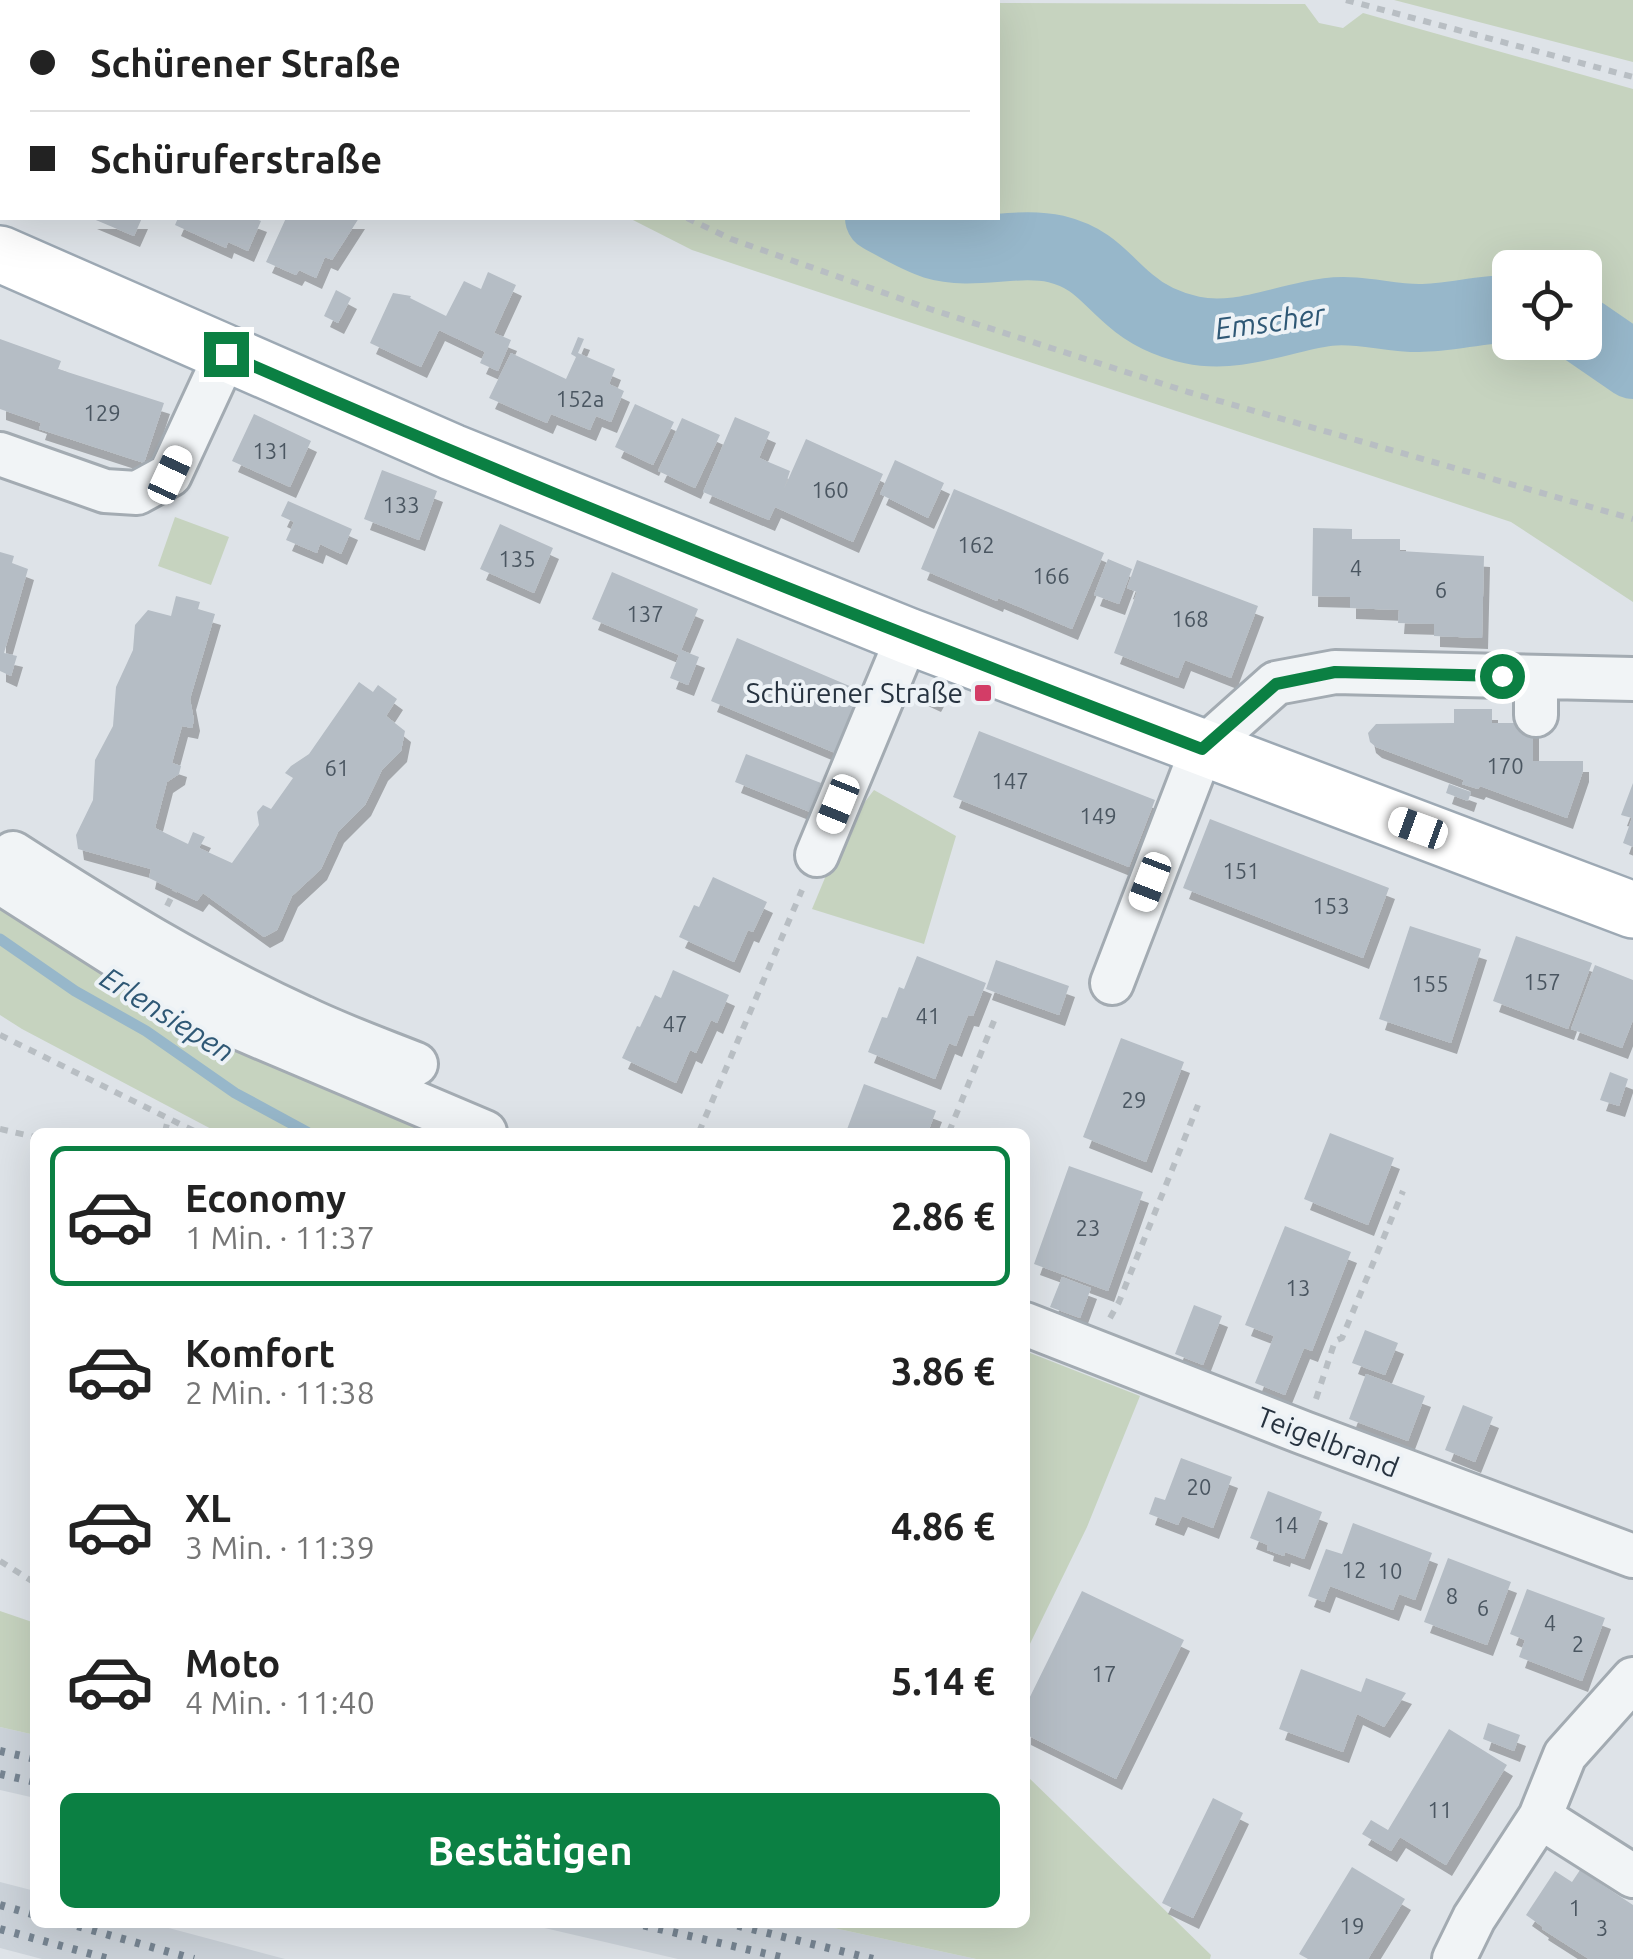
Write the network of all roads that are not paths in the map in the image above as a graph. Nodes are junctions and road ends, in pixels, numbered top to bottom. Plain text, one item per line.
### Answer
1 (0, 254) edge
2 (226, 354) junction
3 (0, 454) edge
4 (908, 636) junction
5 (1633, 679) edge
6 (1202, 749) junction
7 (817, 855) road end
8 (6, 867) edge
9 (1633, 910) edge
10 (1112, 983) dead end
11 (416, 1064) dead end
12 (483, 1120) edge
13 (1030, 1326) edge
14 (1633, 1556) edge
15 (1633, 1680) edge
16 (1540, 1817) junction
17 (1633, 1876) edge
18 (1454, 1959) edge

1 - 2 main road
2 - 3 street
2 - 4 main road
4 - 6 main road
4 - 7 street
5 - 6 street
6 - 9 main road
6 - 10 street
8 - 11 street
8 - 12 street
13 - 14 street, Teigelbrand
15 - 16 street
16 - 17 street
16 - 18 street

